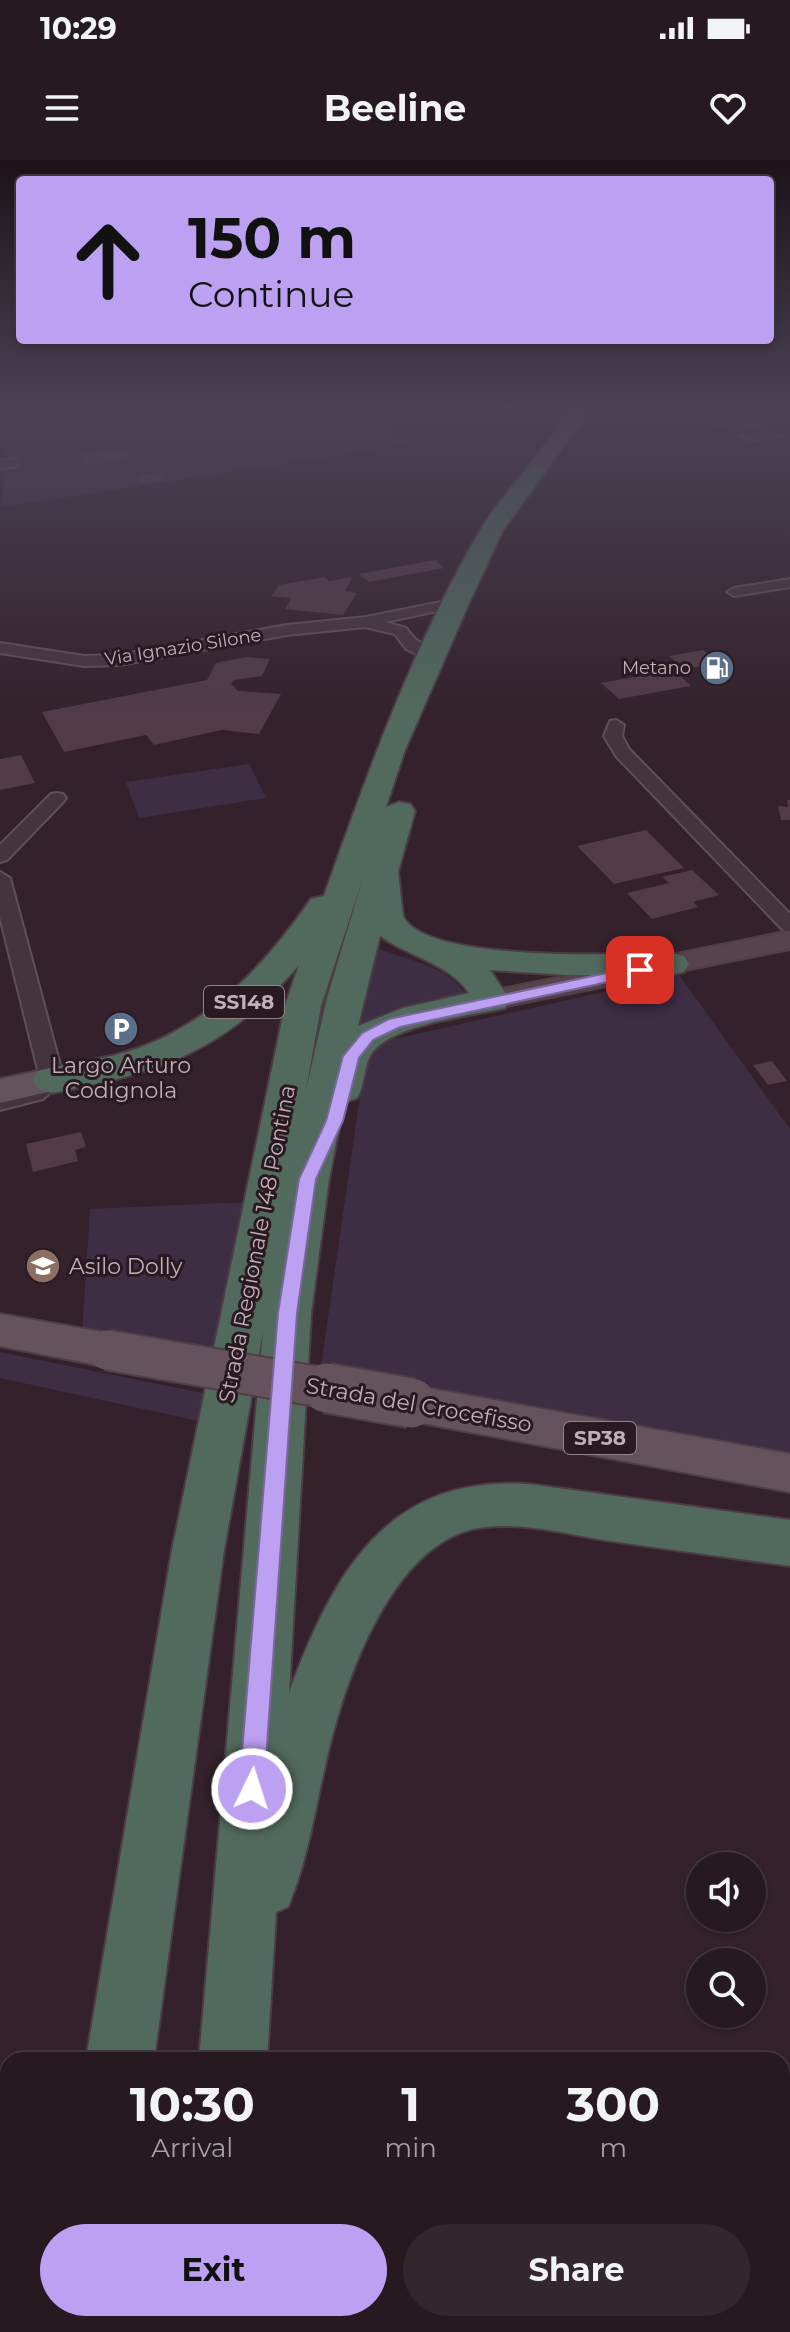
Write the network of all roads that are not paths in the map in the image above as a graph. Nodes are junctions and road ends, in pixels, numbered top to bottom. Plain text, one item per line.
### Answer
1 (504, 513) edge
2 (515, 513) edge
3 (790, 583) edge
4 (734, 592) dead end
5 (436, 608) junction
6 (366, 622) junction
7 (419, 647) junction
8 (0, 648) edge
9 (616, 725) dead end
10 (57, 798) dead end
11 (372, 848) junction
12 (0, 856) edge
13 (0, 878) edge
14 (790, 926) edge
15 (790, 940) edge
16 (432, 950) junction
17 (534, 963) junction
18 (671, 964) junction
19 (504, 997) junction
20 (52, 1080) junction
21 (0, 1091) edge
22 (0, 1102) edge
23 (308, 1179) junction
24 (0, 1330) edge
25 (790, 1473) edge
26 (790, 1543) edge
27 (234, 2036) edge
28 (121, 2052) edge

1 - 5 highway, Strada Regionale 148 Pontina
2 - 11 highway, Strada Regionale 148 Pontina
3 - 4 street
5 - 6 street, Via Ignazio Silone
5 - 7 highway, Strada Regionale 148 Pontina
6 - 7 street, Via Ignazio Silone
6 - 8 street, Via Ignazio Silone
7 - 11 highway, Strada Regionale 148 Pontina
9 - 14 street
10 - 12 street
11 - 16 highway
11 - 20 highway, SS148
11 - 23 highway, Strada Regionale 148 Pontina
11 - 28 highway, Strada Regionale 148 Pontina
13 - 20 street
15 - 18 street
16 - 17 highway
16 - 19 highway
17 - 18 highway
17 - 19 highway
18 - 19 street
19 - 23 highway
20 - 21 main road
20 - 22 street
23 - 27 highway, Strada Regionale 148 Pontina
24 - 25 main road, Strada del Crocefisso / SP38, bridge
26 - 27 highway

